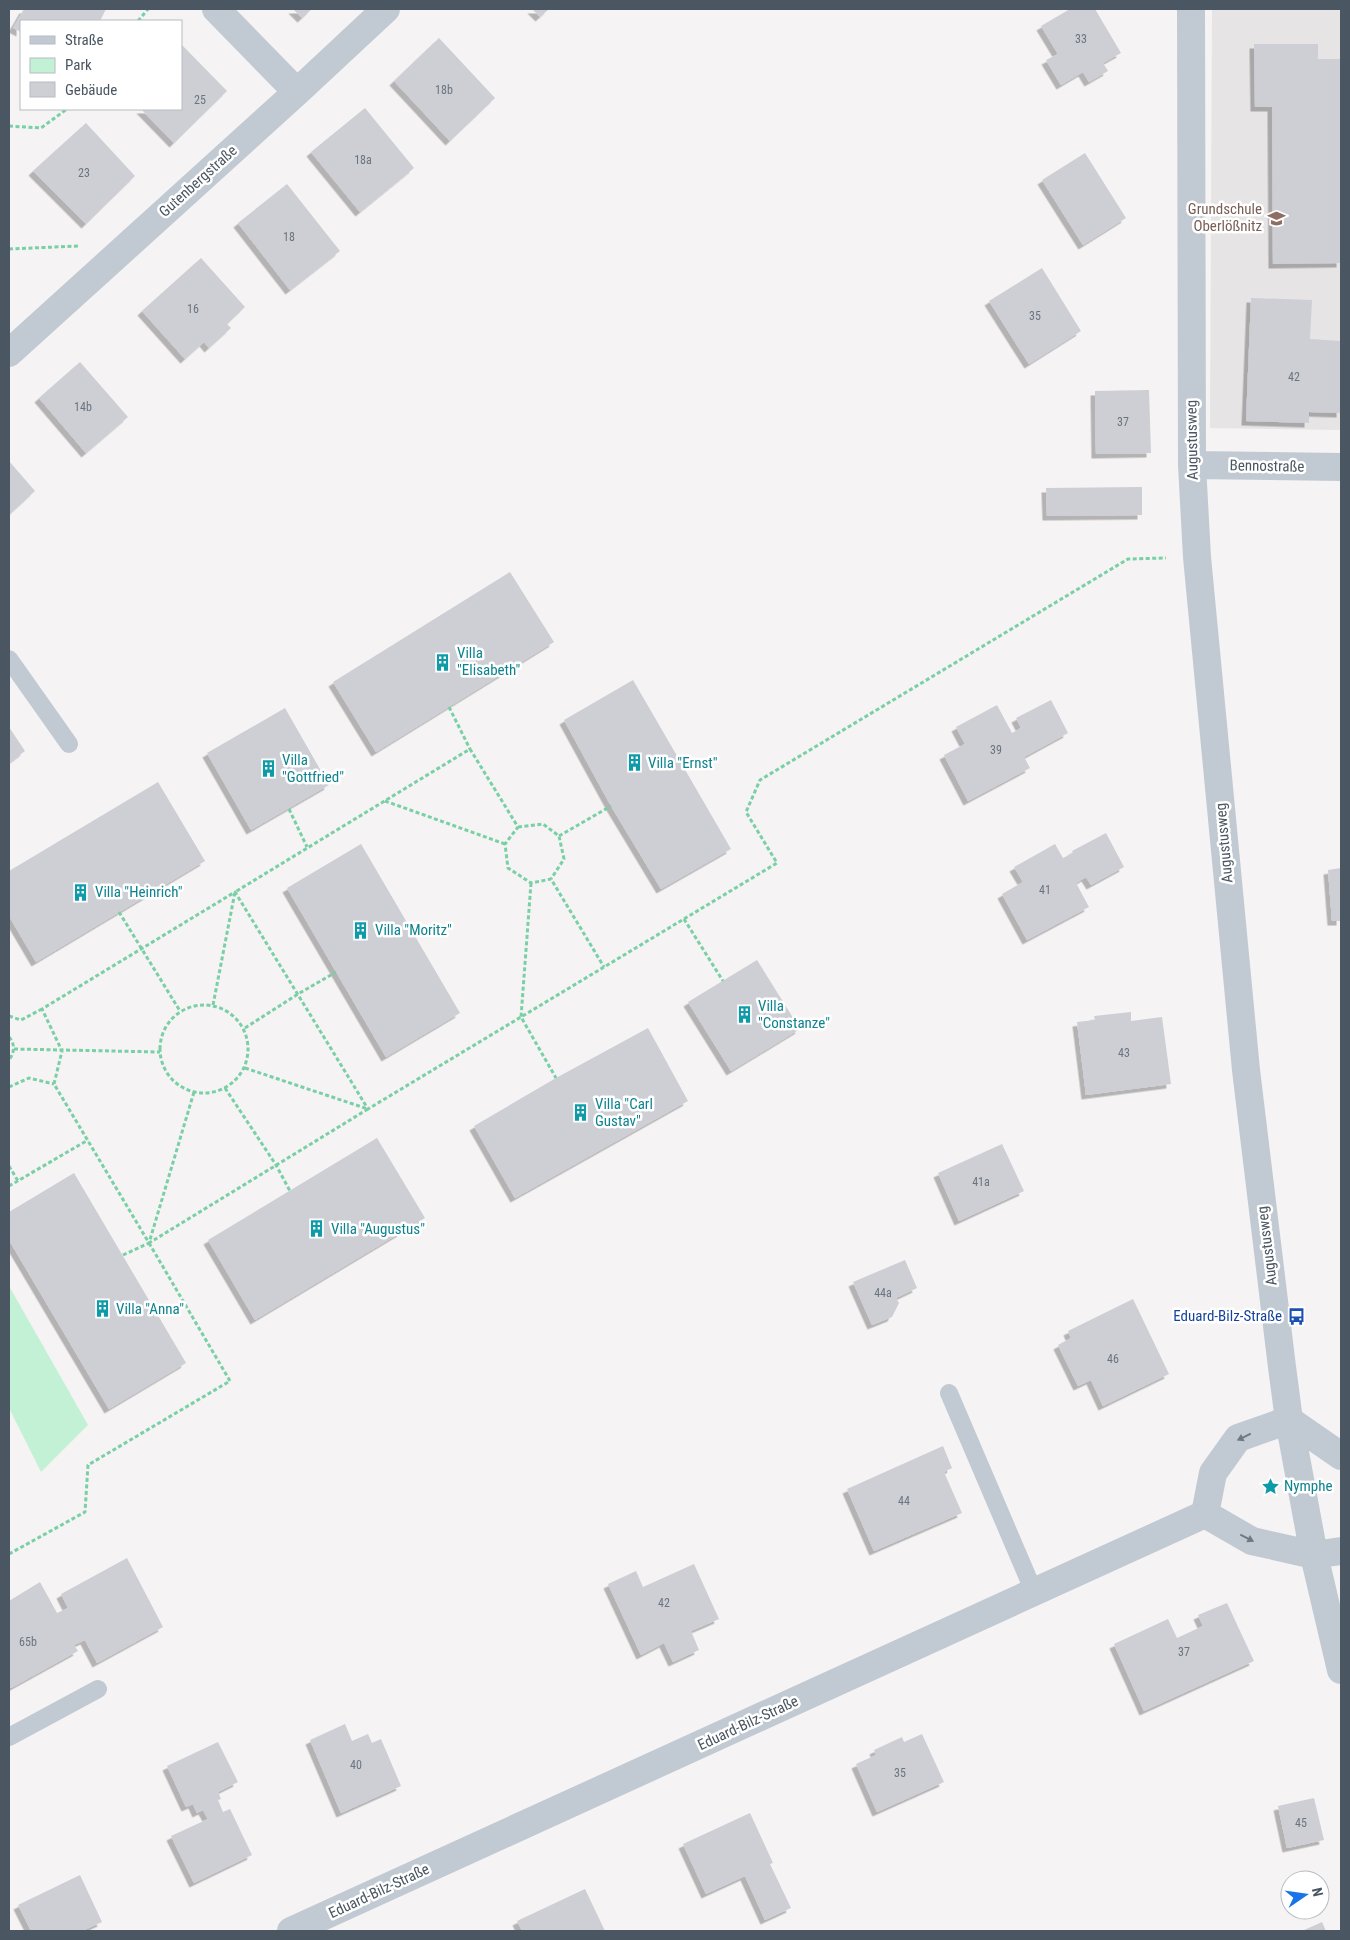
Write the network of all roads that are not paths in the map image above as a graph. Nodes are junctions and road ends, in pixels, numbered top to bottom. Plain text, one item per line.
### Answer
1 (216, 9) edge
2 (386, 9) edge
3 (1191, 9) edge
4 (298, 92) junction
5 (9, 353) edge
6 (1192, 465) junction
7 (1341, 467) edge
8 (9, 659) edge
9 (69, 744) dead end
10 (949, 1393) dead end
11 (1289, 1420) junction
12 (1341, 1456) edge
13 (1204, 1514) junction
14 (1341, 1551) edge
15 (1314, 1555) junction
16 (1034, 1592) junction
17 (1341, 1670) edge
18 (98, 1689) dead end
19 (9, 1737) edge
20 (290, 1931) edge

1 - 4 street
2 - 4 street, Gutenbergstraße
3 - 6 street, Augustusweg
4 - 5 street, Gutenbergstraße
6 - 7 street, Bennostraße
6 - 11 street, Augustusweg
8 - 9 lane
10 - 16 lane
11 - 12 street
11 -> 13 street
11 - 15 street, Augustusweg
13 -> 15 street
13 - 16 street, Eduard-Bilz-Straße
14 - 15 street
15 - 17 street, Augustusweg
16 - 20 street, Eduard-Bilz-Straße
18 - 19 lane

